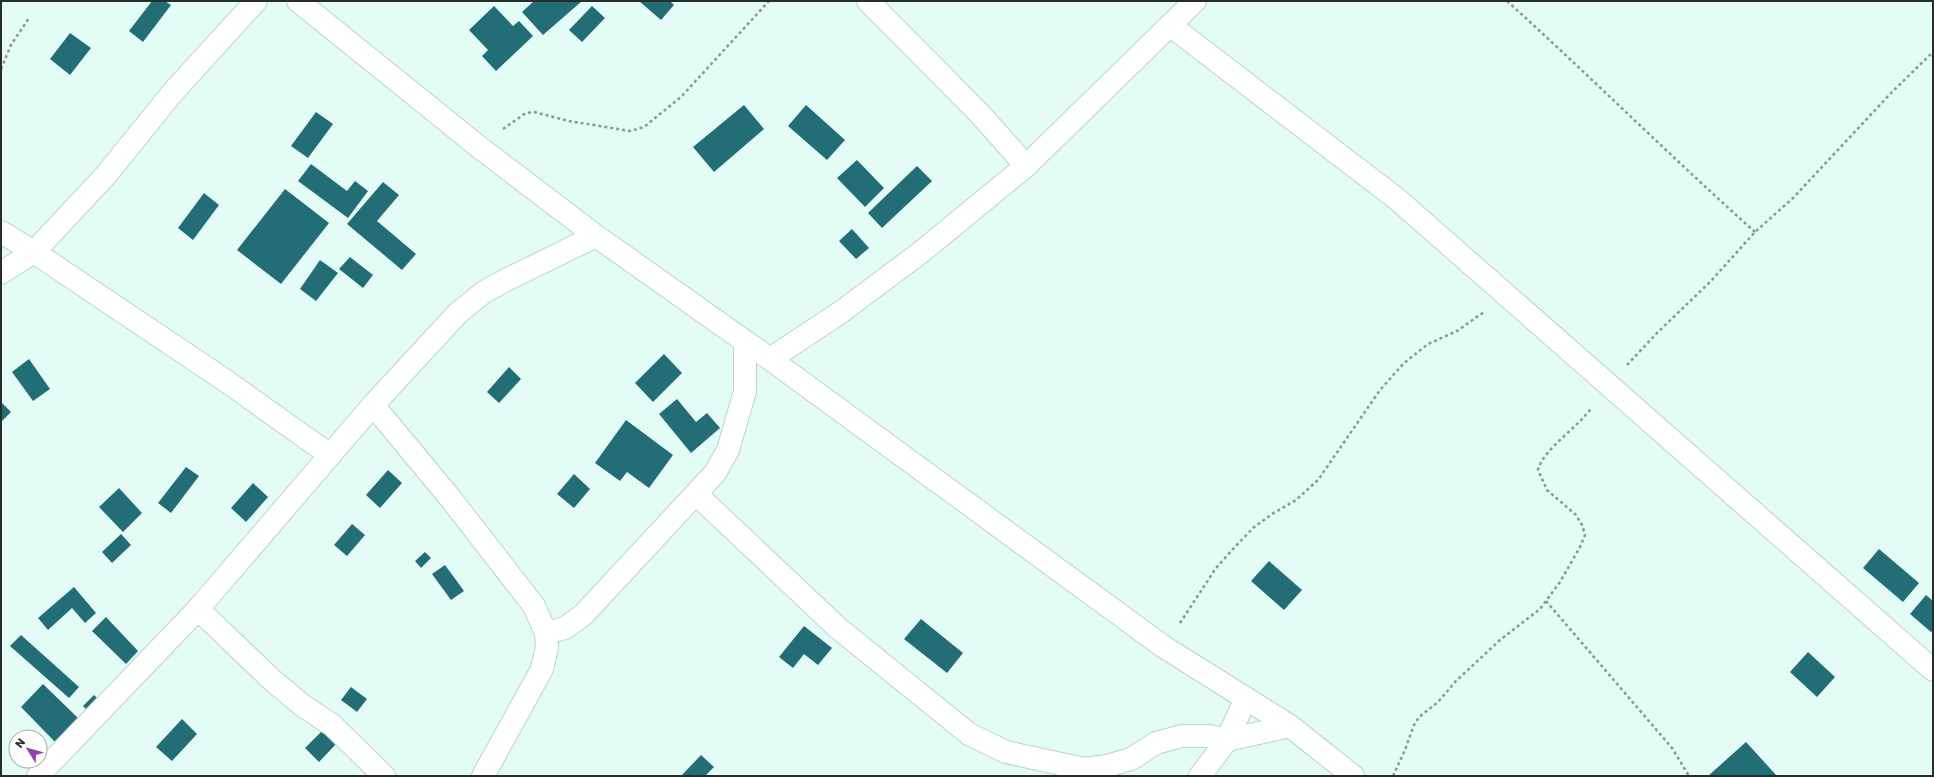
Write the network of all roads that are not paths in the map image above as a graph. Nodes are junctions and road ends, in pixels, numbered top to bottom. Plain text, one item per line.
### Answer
1 (256, 1) edge
2 (298, 1) edge
3 (868, 1) edge
4 (1195, 1) edge
5 (1171, 26) junction
6 (1026, 166) junction
7 (1, 232) edge
8 (596, 236) junction
9 (34, 252) junction
10 (1, 273) edge
11 (745, 342) junction
12 (770, 359) junction
13 (373, 405) junction
14 (330, 455) junction
15 (696, 494) junction
16 (198, 608) junction
17 (546, 633) junction
18 (1933, 670) edge
19 (1246, 698) junction
20 (1290, 726) junction
21 (1227, 740) junction
22 (38, 776) edge
23 (384, 776) edge
24 (483, 776) edge
25 (1200, 776) edge
26 (1353, 776) edge

1 - 9 street
2 - 8 street
3 - 6 street
4 - 5 street
5 - 6 street
5 - 18 street
6 - 12 street
7 - 9 street
8 - 11 street
8 - 13 street
9 - 10 street
9 - 14 street
11 - 12 street
11 - 15 street
12 - 19 street
13 - 14 street
13 - 17 street
14 - 16 street
15 - 17 street
15 - 21 street
16 - 22 street
16 - 23 street
17 - 24 street
19 - 20 street
19 - 21 street
20 - 21 street
20 - 26 street
21 - 25 street

